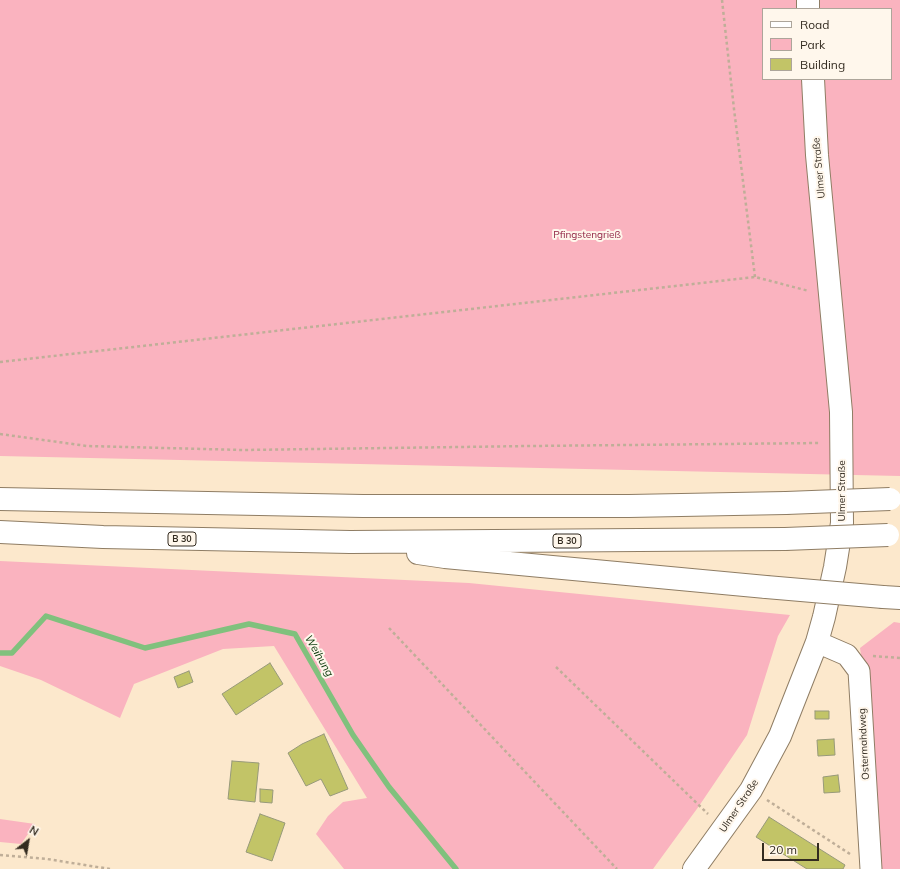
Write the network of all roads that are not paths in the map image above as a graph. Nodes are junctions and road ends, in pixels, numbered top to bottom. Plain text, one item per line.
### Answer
1 (813, 80) edge
2 (3, 499) edge
3 (895, 499) edge
4 (7, 533) edge
5 (894, 535) edge
6 (350, 542) junction
7 (891, 598) edge
8 (817, 642) junction
9 (871, 863) edge
10 (694, 869) edge

1 - 8 main road, Ulmer Straße
2 - 3 main road, bridge
4 - 6 main road, B 30
5 - 6 main road, B 30, bridge
6 - 7 main road, bridge
8 - 9 street, Ostermahdweg
8 - 10 main road, Ulmer Straße

